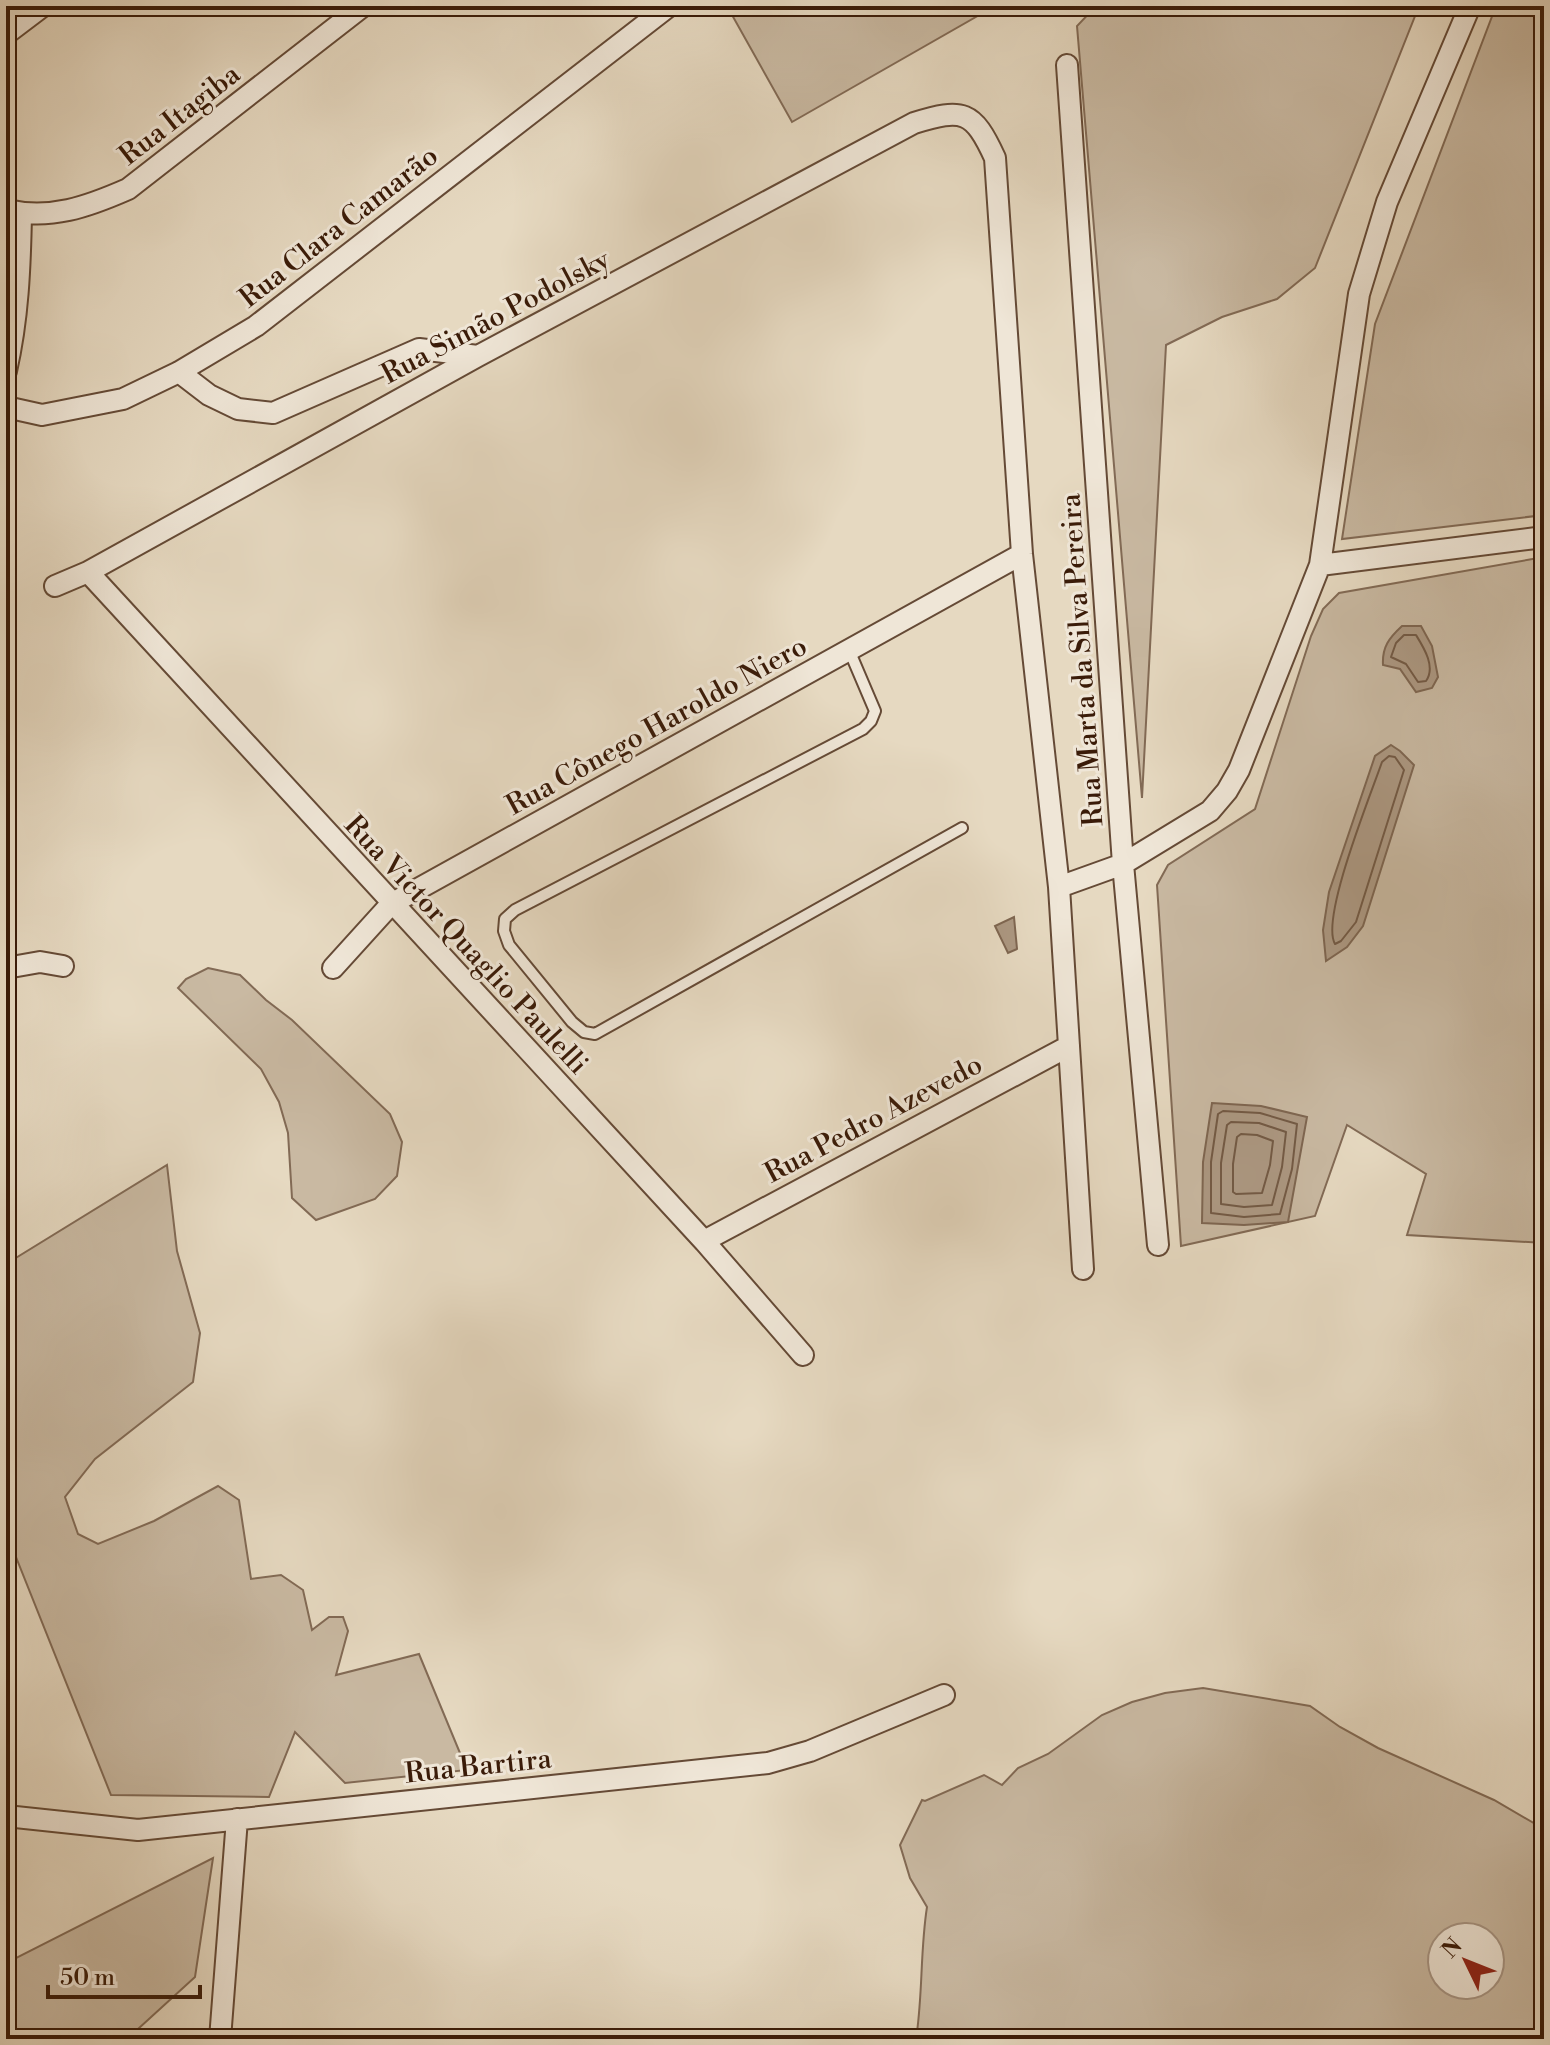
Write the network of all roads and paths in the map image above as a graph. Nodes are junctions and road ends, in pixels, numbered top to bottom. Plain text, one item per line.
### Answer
1 (43, 6) edge
2 (363, 6) edge
3 (1470, 6) edge
4 (657, 10) edge
5 (6, 34) edge
6 (1068, 67) dead end
7 (968, 118) joint
8 (14, 212) edge
9 (478, 356) junction
10 (6, 371) edge
11 (179, 372) junction
12 (6, 407) edge
13 (1544, 537) edge
14 (1022, 554) junction
15 (1320, 565) junction
16 (88, 572) junction
17 (55, 586) dead end
18 (849, 650) junction
19 (962, 828) dead end
20 (1123, 864) junction
21 (1059, 887) junction
22 (391, 904) junction
23 (63, 966) dead end
24 (6, 968) edge
25 (333, 968) dead end
26 (1069, 1046) junction
27 (704, 1241) junction
28 (1158, 1245) dead end
29 (1083, 1269) dead end
30 (803, 1355) dead end
31 (944, 1695) dead end
32 (6, 1816) edge
33 (237, 1819) junction
34 (220, 2039) edge

1 - 5 street
2 - 8 street, Rua Itagiba
3 - 15 street
4 - 11 street, Rua Clara Camarão
6 - 20 street, Rua Marta da Silva Pereira
7 - 9 street, Rua Simão Podolsky
7 - 14 street, Rua Marta da Silva Pereira
8 - 10 street
9 - 11 street
9 - 16 street, Rua Simão Podolsky
11 - 12 street, Rua Clara Camarão
13 - 15 street
14 - 18 street, Rua Cônego Haroldo Niero
14 - 21 street, Rua Marta da Silva Pereira
15 - 20 street
16 - 17 street, Rua Simão Podolsky
16 - 22 street, Rua Victor Quaglio Paulelli
18 - 19 lane
18 - 22 street, Rua Cônego Haroldo Niero
20 - 21 street
20 - 28 street, Rua Marta da Silva Pereira
21 - 26 street, Rua Marta da Silva Pereira
22 - 25 street, Rua Cônego Haroldo Niero
22 - 27 street, Rua Victor Quaglio Paulelli
23 - 24 street
26 - 27 street, Rua Pedro Azevedo
26 - 29 street, Rua Marta da Silva Pereira
27 - 30 street, Rua Victor Quaglio Paulelli
31 - 33 street, Rua Bartira
32 - 33 street, Rua Bartira
33 - 34 street

